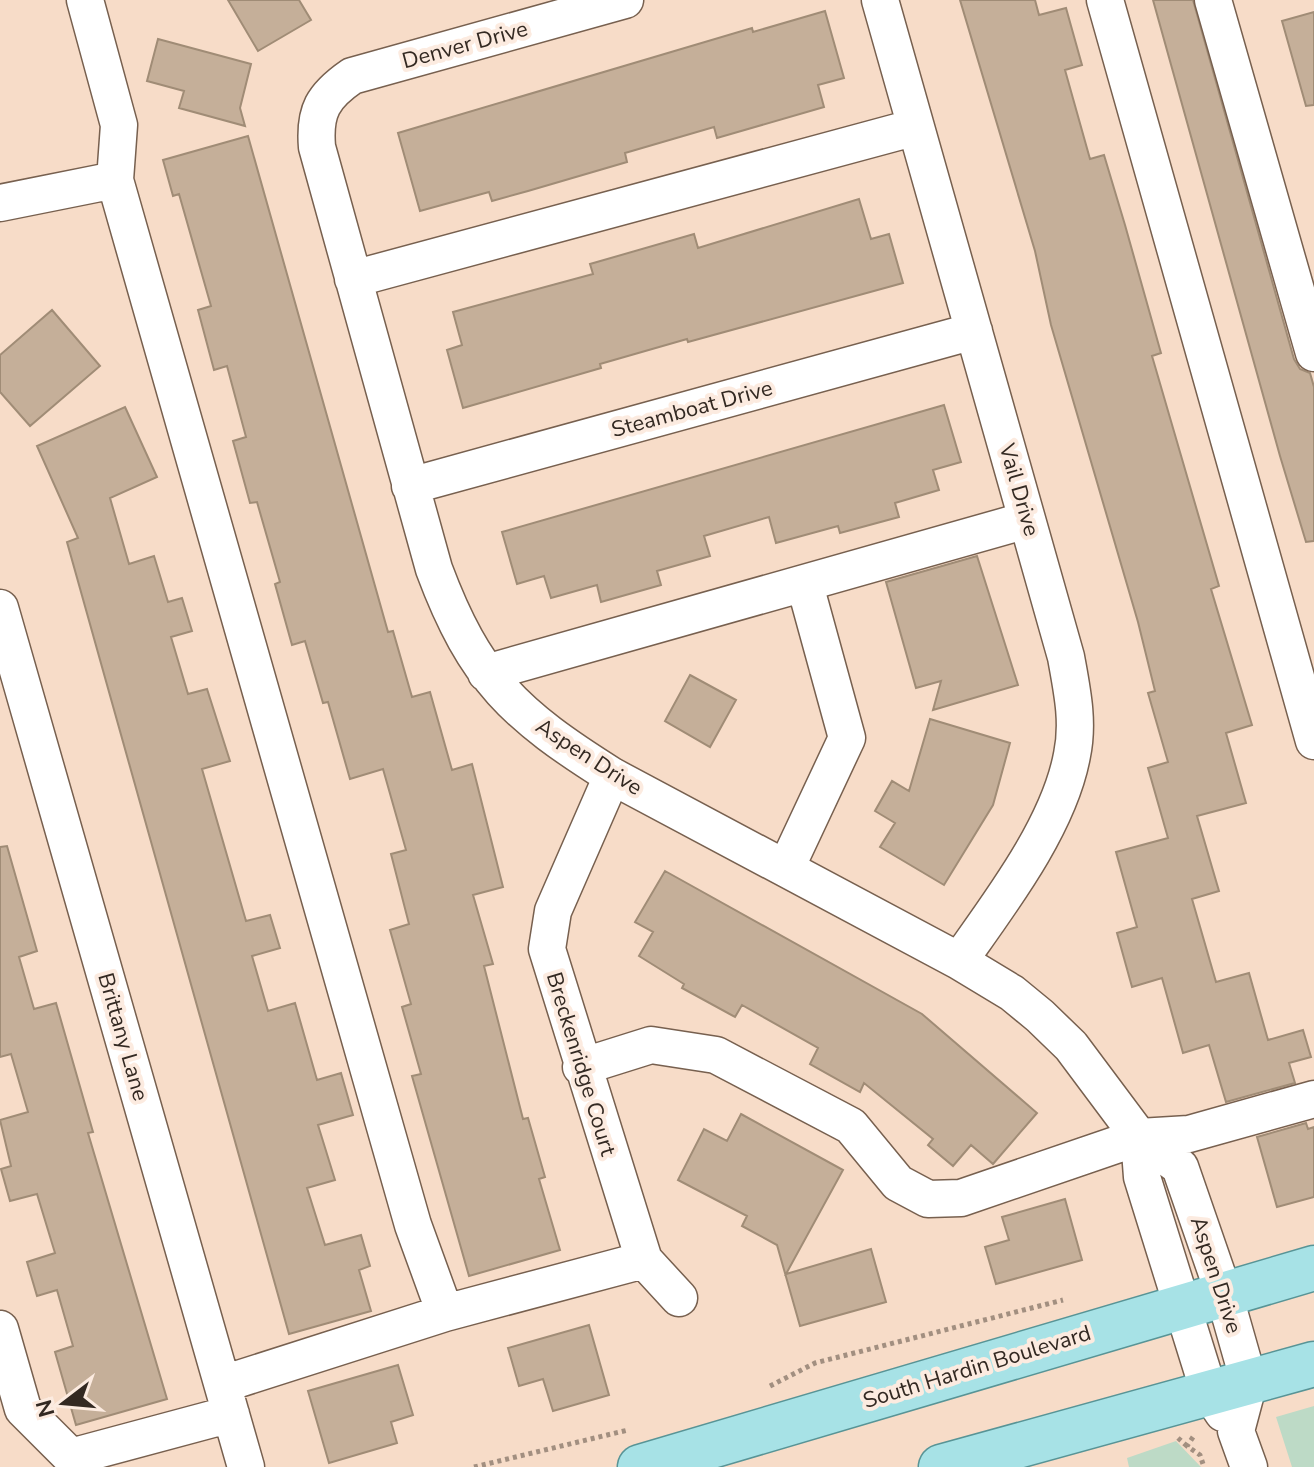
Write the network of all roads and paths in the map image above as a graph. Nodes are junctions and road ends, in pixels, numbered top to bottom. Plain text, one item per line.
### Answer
1 (85, 0) edge
2 (625, 0) edge
3 (880, 0) edge
4 (1105, 0) edge
5 (1213, 0) edge
6 (352, 76) joint
7 (916, 127) junction
8 (115, 180) junction
9 (0, 203) edge
10 (353, 279) junction
11 (974, 331) junction
12 (1314, 353) edge
13 (410, 486) junction
14 (1027, 520) junction
15 (805, 585) junction
16 (0, 608) edge
17 (486, 673) junction
18 (1314, 741) edge
19 (612, 776) junction
20 (786, 868) junction
21 (959, 961) junction
22 (581, 1067) junction
23 (1314, 1099) edge
24 (1139, 1137) junction
25 (644, 1260) junction
26 (1314, 1268) edge
27 (1224, 1294) junction
28 (679, 1298) dead end
29 (1072, 1298) dead end
30 (1182, 1305) junction
31 (445, 1313) junction
32 (0, 1329) edge
33 (1314, 1364) edge
34 (765, 1389) dead end
35 (227, 1399) junction
36 (1219, 1400) junction
37 (638, 1447) edge
38 (246, 1467) edge
39 (474, 1467) edge
40 (941, 1467) edge
41 (1204, 1467) edge
42 (1249, 1467) edge

1 - 8 street
2 - 6 street, Denver Drive
3 - 7 street, Vail Drive
4 - 18 street
5 - 12 street
6 - 10 street, Aspen Drive
7 - 10 street
7 - 11 street, Vail Drive
8 - 9 street
8 - 31 street
10 - 13 street, Aspen Drive
11 - 13 street, Steamboat Drive
11 - 14 street, Vail Drive
13 - 17 street, Aspen Drive
14 - 15 street
14 - 21 street, Vail Drive
15 - 17 street
15 - 20 street
16 - 35 street, Brittany Lane
17 - 19 street, Aspen Drive
19 - 20 street, Aspen Drive
19 - 22 street, Breckenridge Court
20 - 21 street, Aspen Drive
21 - 24 street, Aspen Drive
22 - 24 street
22 - 25 street, Breckenridge Court
23 - 24 street
24 - 27 street, Aspen Drive
24 - 30 street, Aspen Drive
25 - 28 street, Breckenridge Court
25 - 31 street
26 - 27 main road, South Hardin Boulevard
27 - 30 main road, South Hardin Boulevard
27 - 36 street, Aspen Drive
29 - 34 path
30 - 36 street, Aspen Drive
30 - 37 main road, South Hardin Boulevard
31 - 35 street
32 - 35 street
33 - 36 main road
35 - 38 street, Brittany Lane
36 - 40 main road
36 - 41 path
36 - 42 street, Aspen Drive
37 - 39 path

